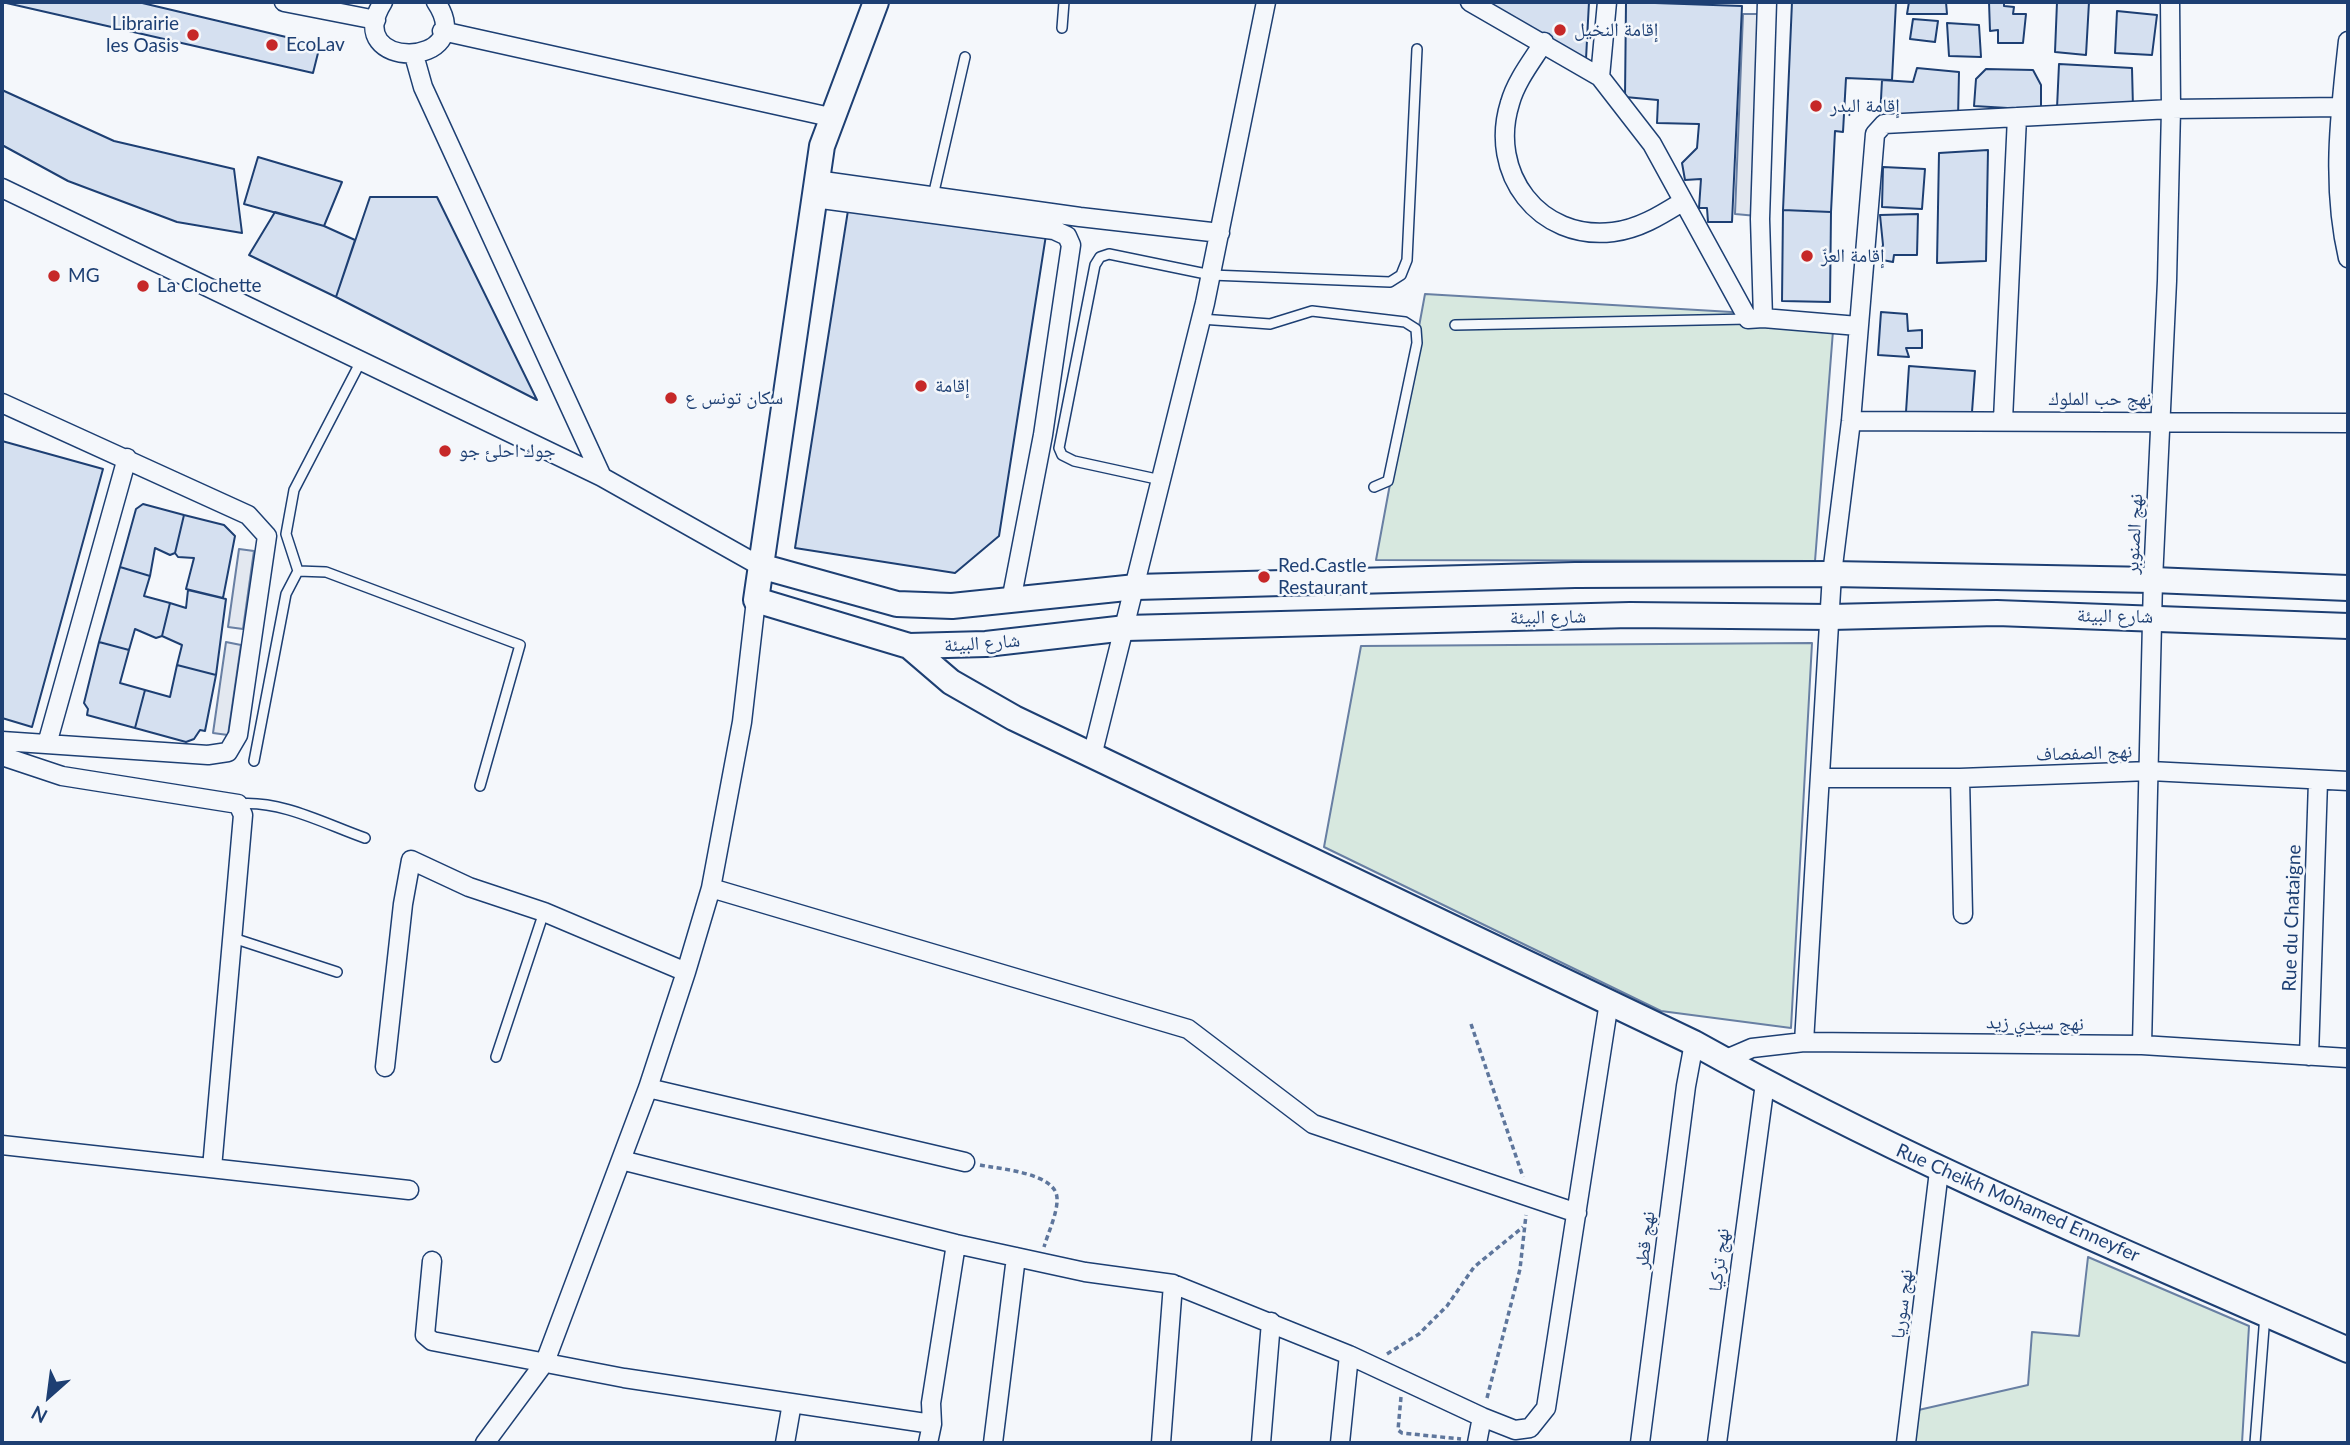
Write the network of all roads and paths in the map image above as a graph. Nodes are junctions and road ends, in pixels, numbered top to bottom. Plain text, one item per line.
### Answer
1 (284, 2) edge
2 (383, 2) edge
3 (436, 2) edge
4 (876, 2) edge
5 (1064, 2) edge
6 (1266, 2) edge
7 (1470, 2) edge
8 (1607, 2) edge
9 (1767, 2) edge
10 (2169, 2) edge
11 (376, 20) junction
12 (1062, 28) dead end
13 (442, 31) junction
14 (2348, 41) edge
15 (1544, 42) junction
16 (1416, 49) dead end
17 (414, 55) junction
18 (965, 57) dead end
19 (1600, 77) junction
20 (2341, 107) junction
21 (2171, 109) junction
22 (830, 117) junction
23 (2017, 117) junction
24 (2, 188) edge
25 (815, 189) junction
26 (933, 196) junction
27 (1682, 202) junction
28 (1220, 233) junction
29 (2348, 258) edge
30 (1211, 275) junction
31 (1755, 318) junction
32 (1201, 320) junction
33 (1455, 325) dead end
34 (1858, 326) junction
35 (361, 361) junction
36 (2, 403) edge
37 (2003, 420) junction
38 (2162, 420) junction
39 (1851, 421) junction
40 (2348, 423) edge
41 (127, 458) junction
42 (601, 477) junction
43 (1161, 480) junction
44 (1374, 487) dead end
45 (760, 566) junction
46 (298, 570) junction
47 (1832, 574) junction
48 (2153, 580) junction
49 (1136, 587) junction
50 (2348, 588) edge
51 (756, 600) junction
52 (1011, 601) junction
53 (1831, 617) junction
54 (2153, 617) junction
55 (2348, 625) edge
56 (1126, 628) junction
57 (909, 646) junction
58 (2, 741) edge
59 (47, 744) junction
60 (2, 756) edge
61 (1092, 756) junction
62 (254, 761) dead end
63 (2150, 771) junction
64 (1820, 778) junction
65 (1960, 778) junction
66 (2318, 781) junction
67 (2348, 781) edge
68 (480, 786) dead end
69 (238, 804) junction
70 (365, 838) dead end
71 (711, 888) junction
72 (544, 912) junction
73 (1963, 914) dead end
74 (233, 938) junction
75 (337, 972) dead end
76 (686, 972) junction
77 (1609, 1002) junction
78 (1471, 1024) dead end
79 (1804, 1042) junction
80 (1694, 1043) junction
81 (2143, 1045) junction
82 (496, 1056) dead end
83 (2309, 1056) junction
84 (2348, 1058) edge
85 (1724, 1060) junction
86 (385, 1067) dead end
87 (1765, 1083) junction
88 (648, 1088) junction
89 (2, 1144) edge
90 (621, 1160) junction
91 (965, 1162) joint
92 (212, 1168) junction
93 (1939, 1171) junction
94 (409, 1190) dead end
95 (1529, 1195) junction
96 (1577, 1213) junction
97 (1525, 1226) junction
98 (956, 1244) junction
99 (1016, 1257) junction
100 (432, 1261) dead end
101 (1040, 1262) junction
102 (1173, 1284) junction
103 (2265, 1313) junction
104 (1271, 1322) junction
105 (2348, 1350) edge
106 (1349, 1355) junction
107 (545, 1363) junction
108 (1366, 1365) junction
109 (1402, 1381) junction
110 (792, 1403) junction
111 (1482, 1417) junction
112 (932, 1424) junction
113 (1477, 1442) edge
114 (485, 1443) edge
115 (785, 1443) edge
116 (928, 1443) edge
117 (993, 1443) edge
118 (1161, 1443) edge
119 (1261, 1443) edge
120 (1340, 1443) edge
121 (1640, 1443) edge
122 (1717, 1443) edge
123 (1906, 1443) edge
124 (2255, 1443) edge

1 - 11 street
2 - 11 street
3 - 13 street
4 - 22 street
5 - 12 lane
6 - 28 street
7 - 15 street
8 - 19 street
9 - 31 street
10 - 21 street, نهج الصنوبر
11 - 17 street
13 - 17 street
13 - 22 street
14 - 20 street
15 - 19 street
15 - 27 street
16 - 30 lane
17 - 42 street
18 - 26 lane
19 - 27 street
20 - 21 street
20 - 29 street
21 - 23 street
21 - 38 street, نهج الصنوبر
22 - 25 street
23 - 34 street
23 - 37 street
24 - 35 street
25 - 26 street
25 - 45 street
25 - 52 street
26 - 28 street
27 - 31 street
28 - 30 street
30 - 32 street
30 - 43 lane
31 - 33 lane
31 - 34 street
32 - 43 street
32 - 44 lane
34 - 39 street
35 - 42 street
35 - 46 lane
36 - 41 street
37 - 38 street, نهج حب الملوك
37 - 39 street, نهج حب الملوك
38 - 40 street, نهج حب الملوك
38 - 48 street, نهج الصنوبر
39 - 47 street
41 - 59 street
41 - 59 street
42 - 45 street
43 - 49 street
45 - 51 street
45 - 52 street, شارع البيئة
46 - 62 lane
46 - 68 lane
47 - 48 street, شارع البيئة
47 - 49 street, شارع البيئة
47 - 53 street
48 - 50 street, شارع البيئة
48 - 54 street, نهج الصنوبر
49 - 52 street, شارع البيئة
49 - 56 street
51 - 57 street, شارع البيئة
51 - 71 street
53 - 54 street, شارع البيئة
53 - 56 street, شارع البيئة
53 - 64 street
54 - 55 street, شارع البيئة
54 - 63 street, نهج الصنوبر
56 - 57 street, شارع البيئة
56 - 61 street
57 - 61 street, Rue Cheikh Mohamed Enneyfer
58 - 59 street
60 - 69 street
61 - 77 street, Rue Cheikh Mohamed Enneyfer
63 - 65 street, نهج الصفصاف
63 - 66 street, نهج الصفصاف
63 - 81 street, نهج الصنوبر
64 - 65 street, نهج الصفصاف
64 - 79 street
65 - 73 street
66 - 67 street, نهج الصفصاف
66 - 83 street, Rue du Chataigne
69 - 70 lane
69 - 74 street
71 - 76 street
71 - 95 street
72 - 76 street
72 - 82 lane
72 - 86 street
74 - 75 lane
74 - 92 street
76 - 88 street
77 - 80 street, Rue Cheikh Mohamed Enneyfer
77 - 96 street
78 - 95 path
79 - 81 street, نهج سيدي زيد
79 - 85 street, نهج سيدي زيد
80 - 85 street, Rue Cheikh Mohamed Enneyfer
80 - 121 street, نهج قطر
81 - 83 street, نهج سيدي زيد
83 - 84 street, نهج سيدي زيد
85 - 87 street, Rue Cheikh Mohamed Enneyfer
87 - 93 street, Rue Cheikh Mohamed Enneyfer
87 - 122 street, نهج تركيا
88 - 90 street
88 - 91 street
89 - 92 street
90 - 98 street
90 - 107 street
91 - 101 path
92 - 94 street
93 - 103 street, Rue Cheikh Mohamed Enneyfer
93 - 123 street, نهج سوريا
95 - 96 street
95 - 97 path
96 - 111 street
97 - 108 path
97 - 111 path
98 - 99 street
98 - 112 street
99 - 101 street
99 - 117 street
100 - 107 street
101 - 102 street
102 - 104 street
102 - 118 street
103 - 105 street, Rue Cheikh Mohamed Enneyfer
103 - 124 lane
104 - 106 street
104 - 119 street
106 - 108 street
106 - 120 street
107 - 110 street
107 - 114 street
108 - 109 street
109 - 111 street
109 - 113 path
110 - 112 street
110 - 115 street
111 - 113 street
112 - 116 street

